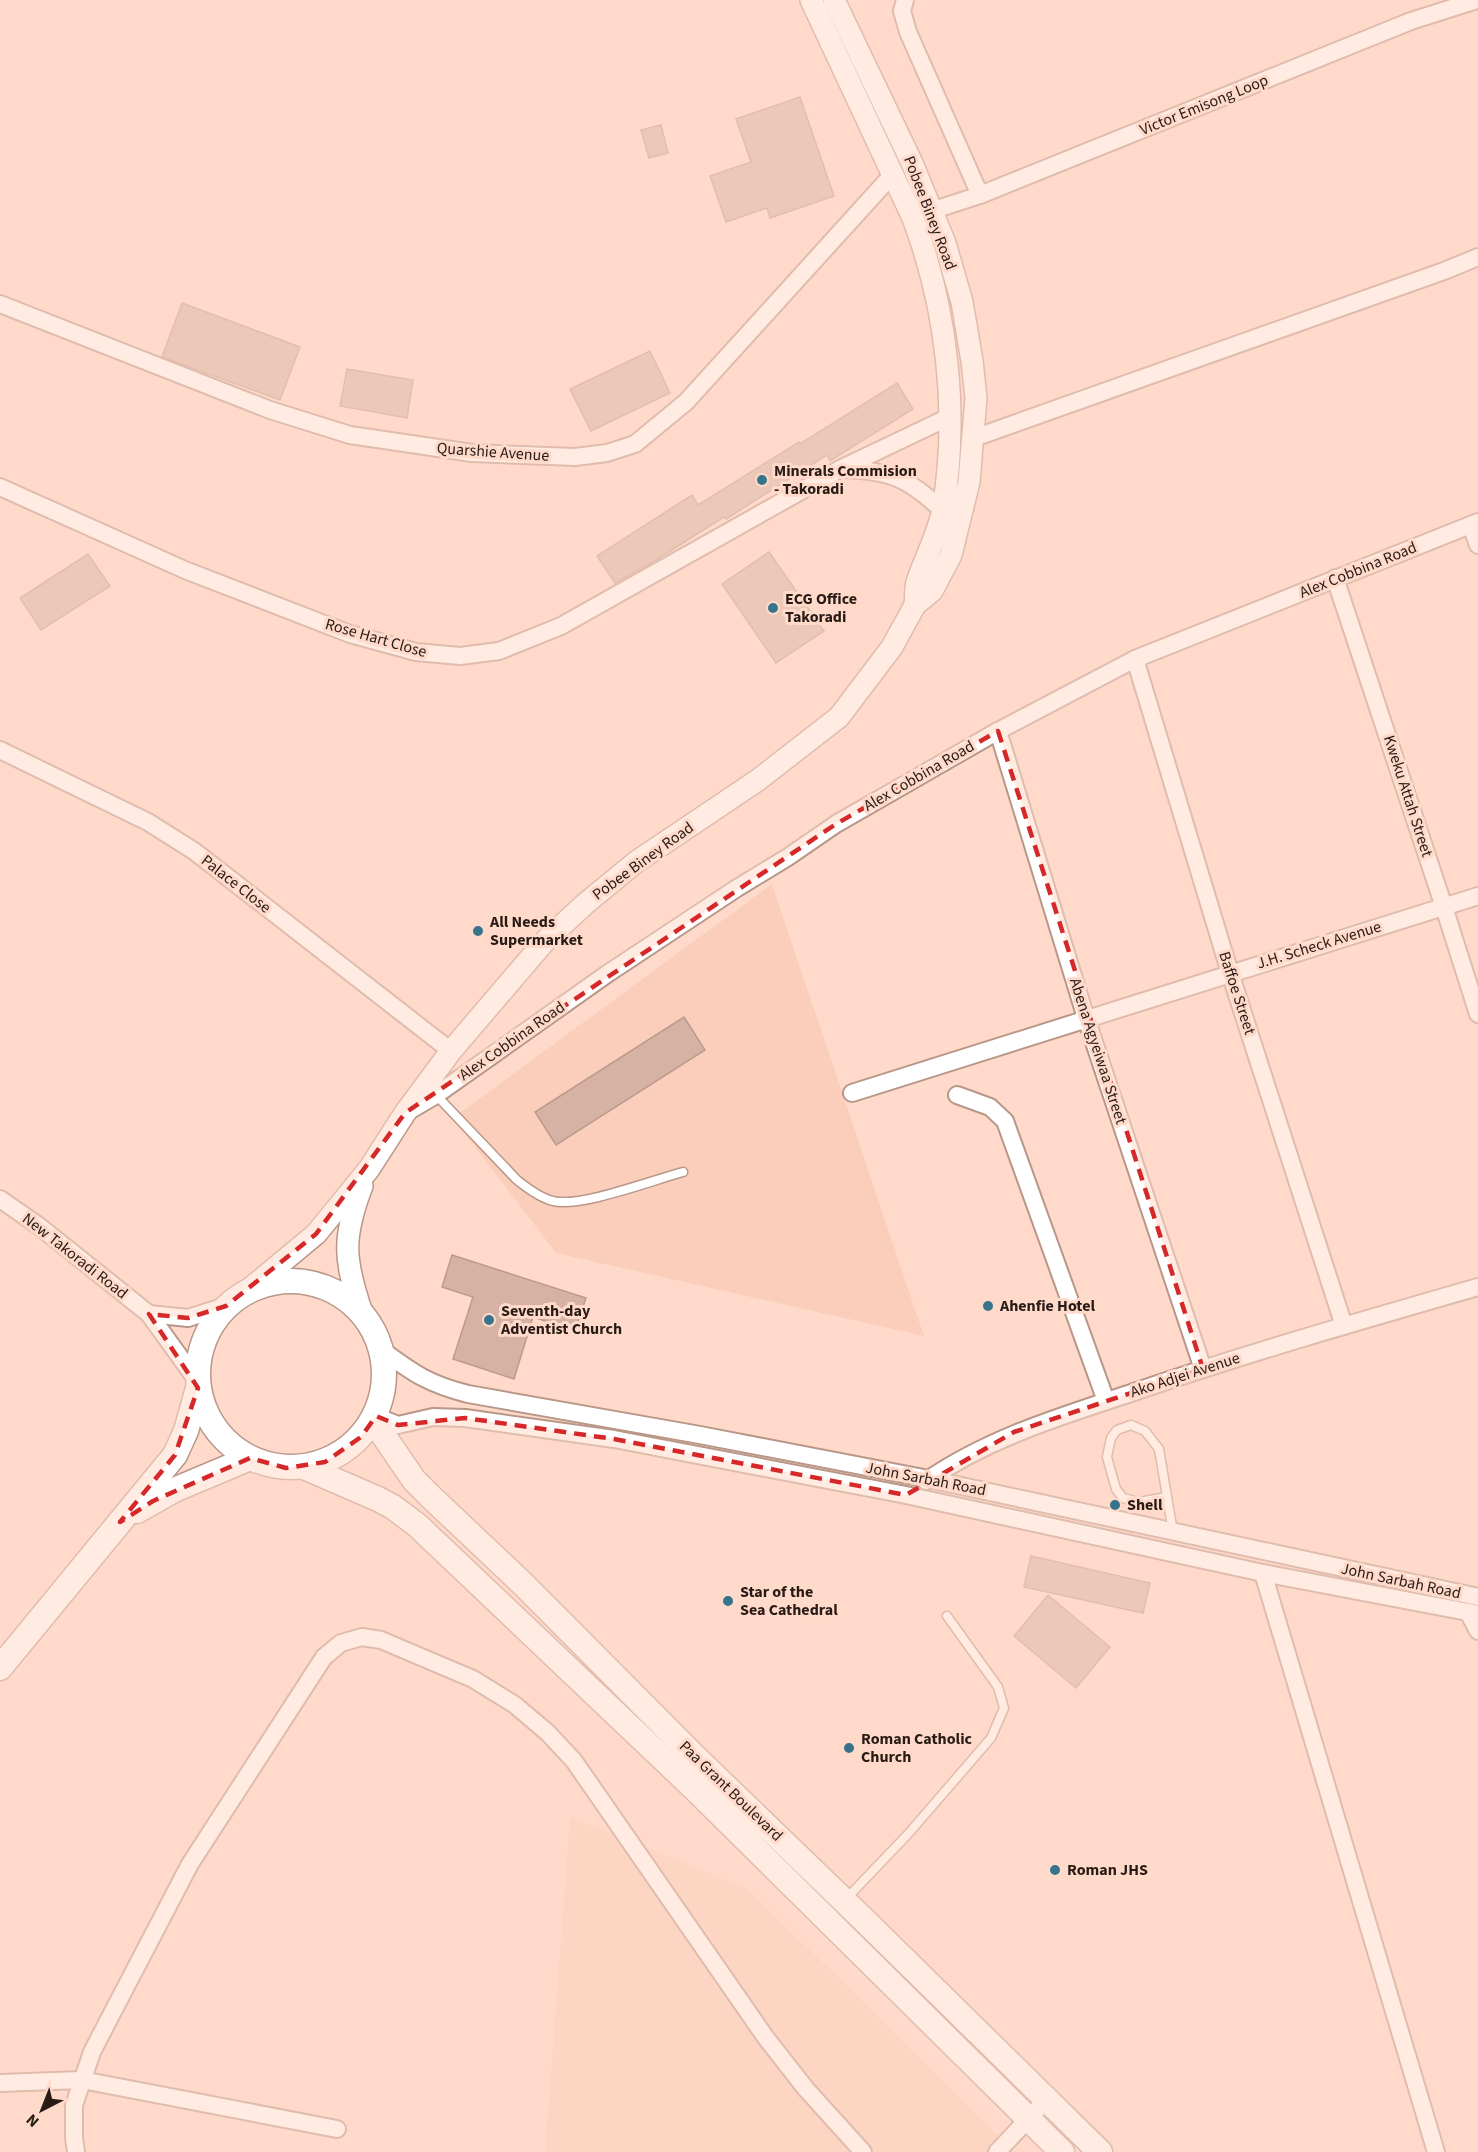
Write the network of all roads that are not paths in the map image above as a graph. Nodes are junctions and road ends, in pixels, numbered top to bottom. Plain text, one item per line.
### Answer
1 (811, 0) edge
2 (834, 0) edge
3 (905, 0) edge
4 (1477, 0) edge
5 (892, 174) junction
6 (980, 195) junction
7 (931, 211) junction
8 (1478, 257) edge
9 (0, 304) edge
10 (949, 417) junction
11 (974, 438) junction
12 (840, 469) junction
13 (0, 487) edge
14 (942, 510) junction
15 (1475, 524) edge
16 (1478, 545) edge
17 (1335, 578) junction
18 (915, 605) junction
19 (1135, 659) junction
20 (998, 731) junction
21 (0, 750) edge
22 (1478, 896) edge
23 (1444, 907) junction
24 (1230, 973) junction
25 (1478, 1014) edge
26 (1086, 1018) junction
27 (452, 1051) junction
28 (852, 1093) dead end
29 (436, 1095) junction
30 (957, 1095) dead end
31 (405, 1113) junction
32 (369, 1169) junction
33 (682, 1172) dead end
34 (0, 1199) edge
35 (1478, 1287) edge
36 (246, 1292) junction
37 (226, 1306) junction
38 (362, 1313) junction
39 (149, 1314) junction
40 (1344, 1326) junction
41 (382, 1350) junction
42 (1203, 1369) junction
43 (198, 1385) junction
44 (1106, 1401) junction
45 (374, 1418) junction
46 (250, 1458) junction
47 (304, 1467) junction
48 (929, 1479) junction
49 (906, 1495) junction
50 (1167, 1497) junction
51 (120, 1522) junction
52 (1173, 1532) junction
53 (1263, 1573) junction
54 (1478, 1597) edge
55 (1473, 1613) edge
56 (947, 1616) dead end
57 (1478, 1631) edge
58 (0, 1668) edge
59 (844, 1901) junction
60 (82, 2080) junction
61 (0, 2083) edge
62 (1046, 2100) junction
63 (1028, 2120) junction
64 (336, 2129) dead end
65 (76, 2152) edge
66 (863, 2152) edge
67 (997, 2152) edge
68 (1062, 2152) edge
69 (1100, 2152) edge
70 (1436, 2152) edge

1 - 5 street, Pobee Biney Road
2 - 7 street, Pobee Biney Road
3 - 6 street
4 - 6 street, Victor Emisong Loop
5 - 9 street, Quarshie Avenue
5 - 10 street, Pobee Biney Road
6 - 7 street, Victor Emisong Loop
7 - 11 street, Pobee Biney Road
8 - 11 street
10 - 12 street, Rose Hart Close
10 - 14 street, Pobee Biney Road
11 - 18 street, Pobee Biney Road
12 - 13 street, Rose Hart Close
12 - 14 street
14 - 18 street, Pobee Biney Road
15 - 16 street
15 - 17 street, Alex Cobbina Road
17 - 19 street, Alex Cobbina Road
17 - 23 street, Kweku Attah Street
18 - 27 street, Pobee Biney Road
19 - 20 street, Alex Cobbina Road
19 - 24 street, Baffoe Street
20 - 26 street, Abena Agyeiwaa Street
20 - 29 street, Alex Cobbina Road
21 - 27 street, Palace Close
22 - 23 street, J.H. Scheck Avenue
23 - 24 street, J.H. Scheck Avenue
23 - 25 street, Kweku Attah Street
24 - 26 street, J.H. Scheck Avenue
24 - 40 street, Baffoe Street
26 - 28 street, J.H. Scheck Avenue
26 - 42 street, Abena Agyeiwaa Street
27 - 31 street, Pobee Biney Road
29 - 31 street, Alex Cobbina Road
29 - 33 lane
30 - 44 street
31 - 32 street, Pobee Biney Road
32 - 36 street
32 - 38 street
34 - 39 street, New Takoradi Road
35 - 40 street, Ako Adjei Avenue
36 - 37 main road
36 - 38 main road
37 - 39 street
37 - 43 main road
38 - 41 main road
39 - 43 street, New Takoradi Road
40 - 42 street, Ako Adjei Avenue
41 - 45 main road
41 - 48 street, John Sarbah Road
42 - 44 street, Ako Adjei Avenue
43 - 46 main road
43 - 51 main road
44 - 48 street, Ako Adjei Avenue
45 - 47 main road
45 - 49 street, John Sarbah Road
45 - 59 main road, Paa Grant Boulevard
46 - 47 main road
46 - 51 main road
47 - 63 main road, Paa Grant Boulevard
48 - 49 street, Ako Adjei Avenue
48 - 52 street, John Sarbah Road
49 - 53 street, John Sarbah Road
50 - 50 lane
50 - 52 lane
51 - 58 main road
52 - 54 street, John Sarbah Road
53 - 55 street, John Sarbah Road
53 - 70 street
55 - 57 street
56 - 59 lane
59 - 62 main road, Paa Grant Boulevard
60 - 61 street
60 - 64 street
60 - 65 street
60 - 66 street
62 - 63 street
62 - 69 main road, Paa Grant Boulevard
63 - 67 street
63 - 68 main road, Paa Grant Boulevard

